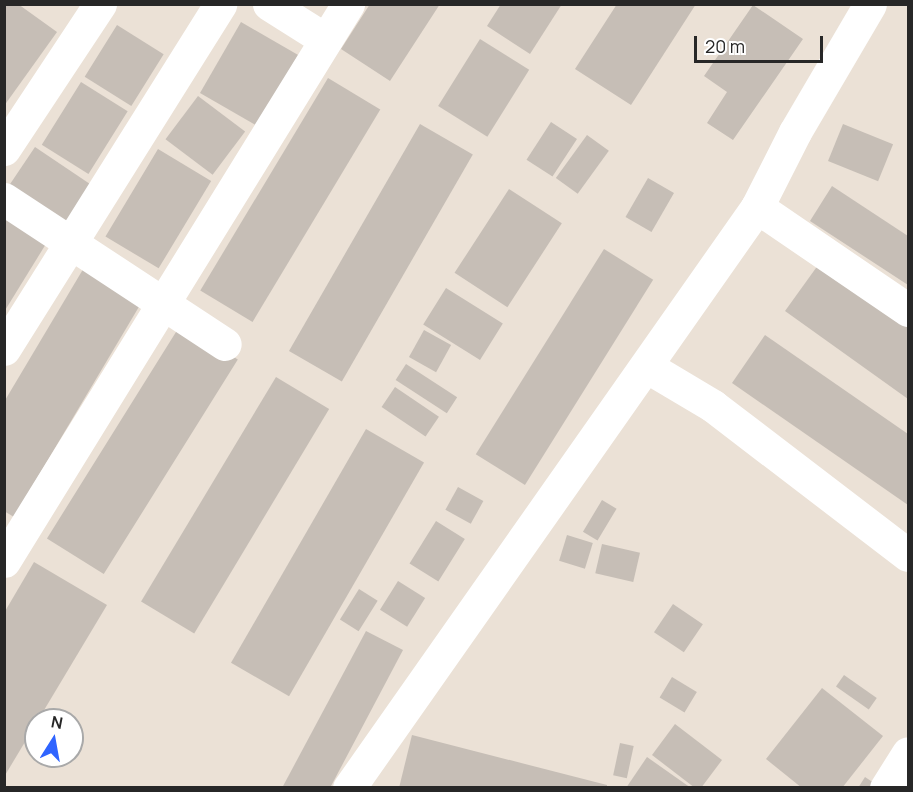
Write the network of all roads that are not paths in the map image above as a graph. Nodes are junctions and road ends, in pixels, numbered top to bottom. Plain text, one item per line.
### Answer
1 (100, 4) edge
2 (220, 4) edge
3 (269, 4) edge
4 (348, 4) edge
5 (870, 4) edge
6 (327, 40) junction
7 (4, 148) edge
8 (4, 199) edge
9 (757, 207) junction
10 (72, 243) junction
11 (161, 302) junction
12 (909, 310) edge
13 (225, 344) dead end
14 (4, 349) edge
15 (646, 366) junction
16 (9, 545) edge
17 (909, 555) edge
18 (909, 753) edge
19 (349, 788) edge
20 (886, 788) edge

1 - 7 street
2 - 10 street
3 - 6 street
4 - 6 street
5 - 9 street
6 - 11 street
8 - 10 street
9 - 12 street
9 - 15 street
10 - 11 street
10 - 14 street
11 - 13 street
11 - 16 street
15 - 17 street
15 - 19 street
18 - 20 street

